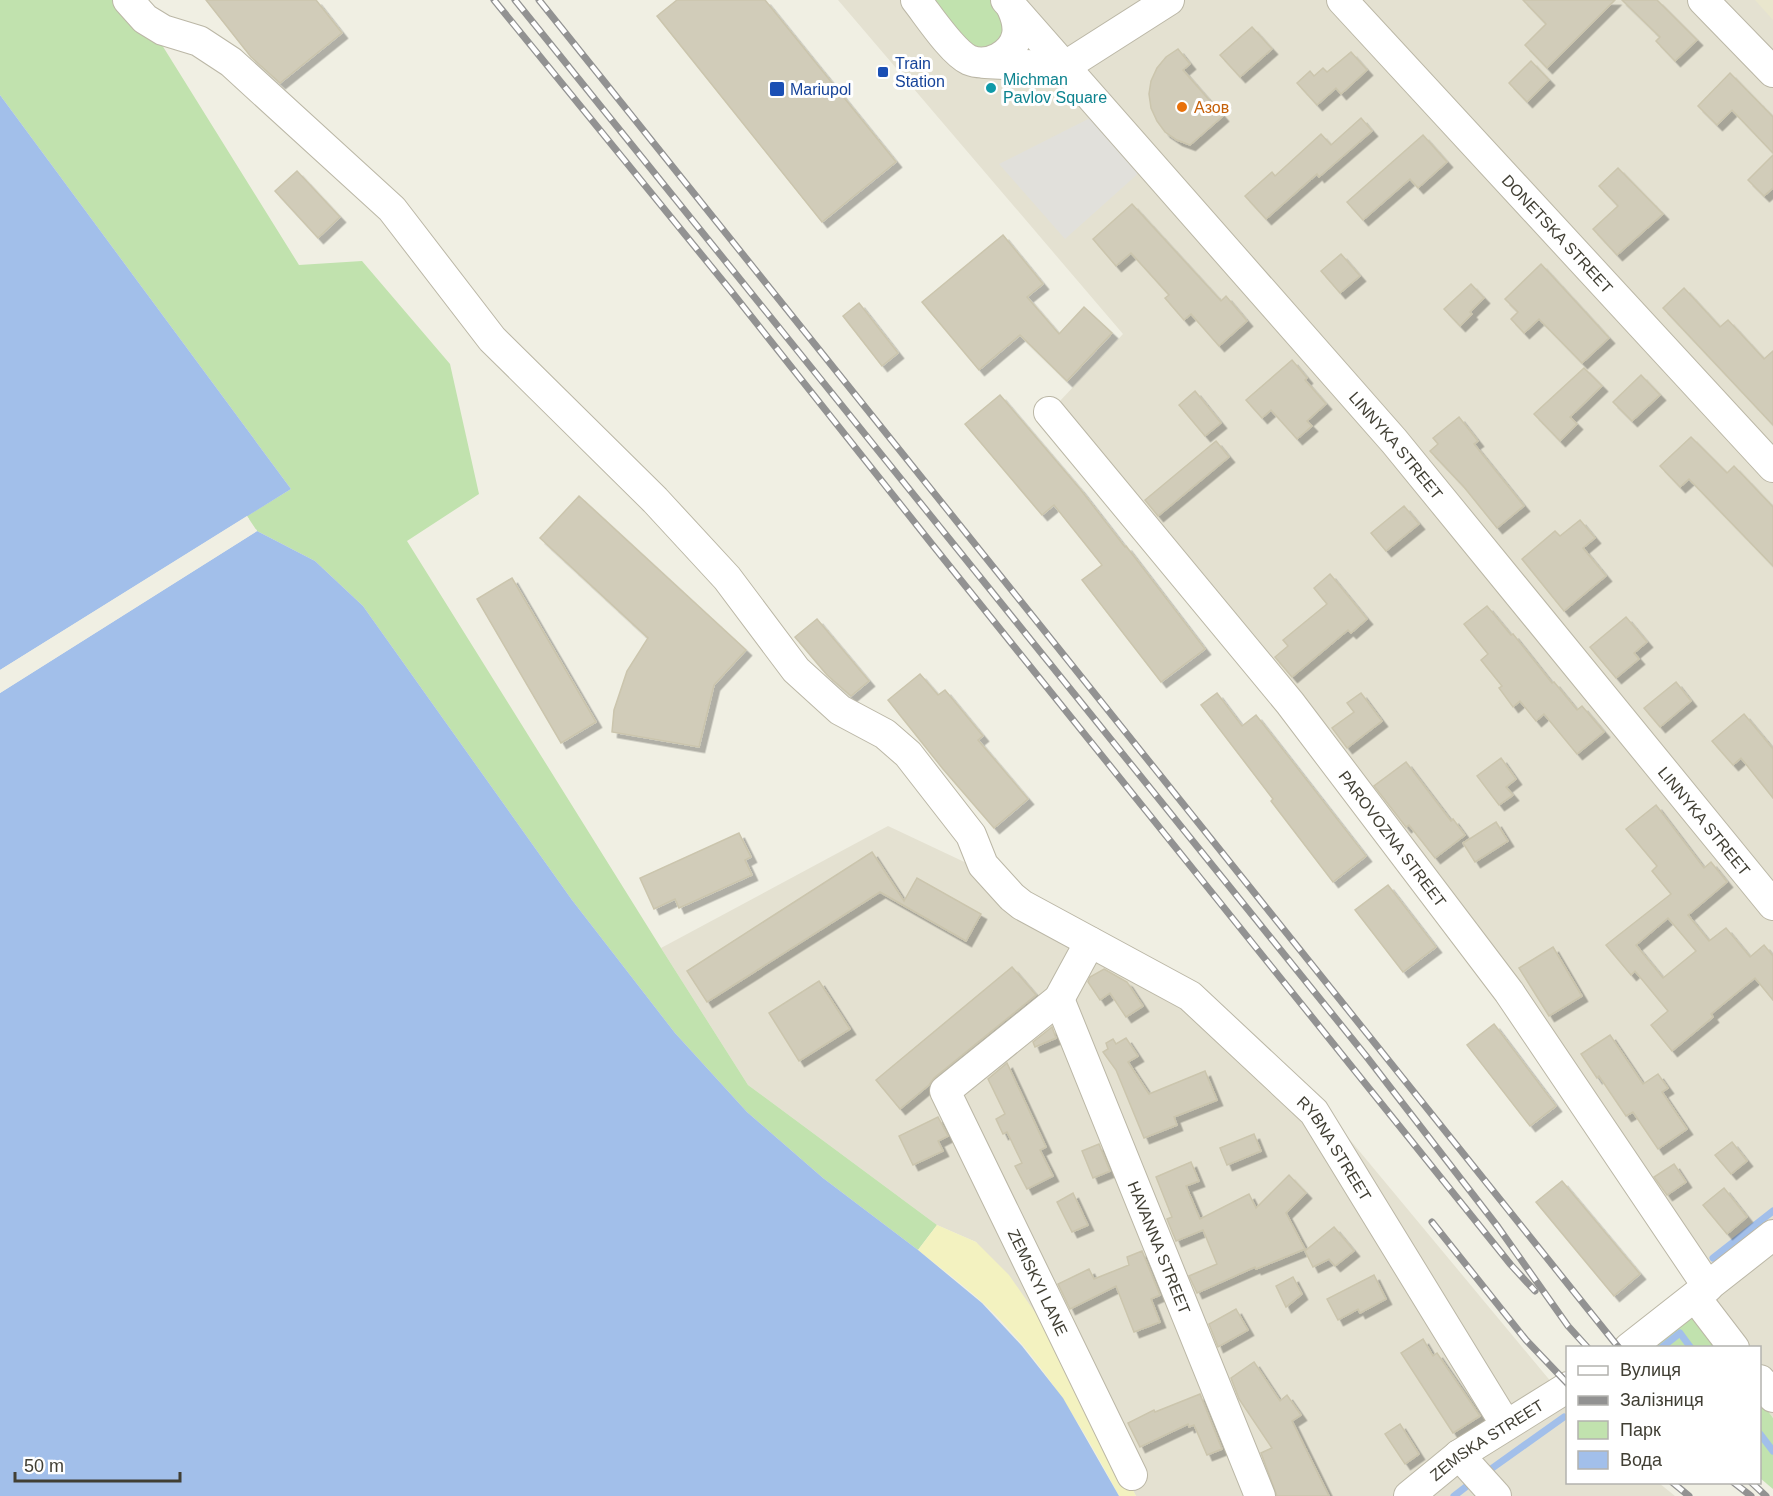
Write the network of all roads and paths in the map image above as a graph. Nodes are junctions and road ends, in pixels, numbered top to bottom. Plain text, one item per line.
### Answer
1 (128, 0) edge
2 (916, 0) edge
3 (1169, 0) edge
4 (1342, 0) edge
5 (1703, 0) edge
6 (1009, 4) edge
7 (985, 63) junction
8 (1064, 67) junction
9 (1773, 72) edge
10 (1049, 412) dead end
11 (1773, 467) edge
12 (1773, 905) edge
13 (1090, 942) junction
14 (1059, 999) junction
15 (1773, 1235) edge
16 (1701, 1292) junction
17 (1630, 1346) edge
18 (1733, 1346) edge
19 (1761, 1381) edge
20 (1566, 1388) edge
21 (1773, 1397) edge
22 (1506, 1425) junction
23 (1459, 1455) junction
24 (1132, 1475) dead end
25 (1260, 1496) edge
26 (1409, 1496) edge
27 (1496, 1496) edge

1 - 13 street, RYBNA STREET
2 - 7 street
3 - 8 street
4 - 11 street, DONETSKA STREET
5 - 9 street
6 - 7 street
6 - 8 street, LINNYKA STREET
7 - 8 street
8 - 12 street, LINNYKA STREET
10 - 16 street, PAROVOZNA STREET
13 - 14 street
13 - 22 street, RYBNA STREET
14 - 24 street, ZEMSKYI LANE
14 - 25 street, HAVANNA STREET
15 - 16 street
16 - 17 street
16 - 18 street, PAROVOZNA STREET
19 - 21 street
20 - 22 street, ZEMSKA STREET
22 - 23 street, ZEMSKA STREET
23 - 26 street, ZEMSKA STREET
23 - 27 street

